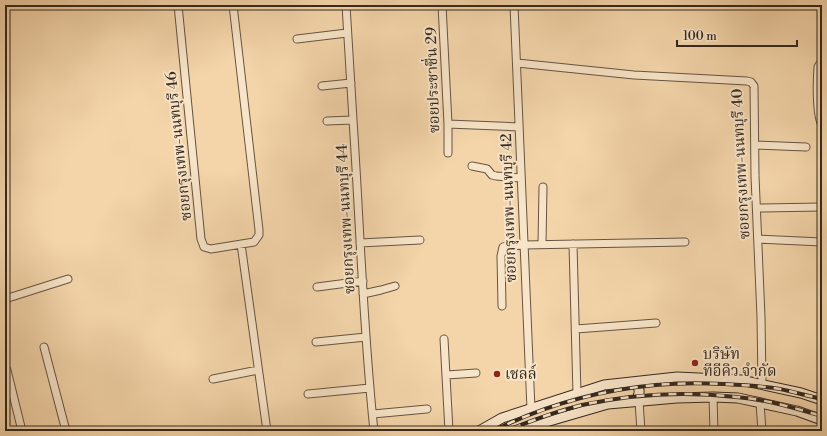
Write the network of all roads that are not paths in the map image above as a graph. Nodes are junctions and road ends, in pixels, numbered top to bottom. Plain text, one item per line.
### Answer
1 (178, 5) edge
2 (233, 5) edge
3 (346, 5) edge
4 (442, 5) edge
5 (514, 5) edge
6 (347, 33) junction
7 (297, 39) dead end
8 (517, 63) junction
9 (822, 63) edge
10 (351, 83) junction
11 (322, 86) dead end
12 (353, 120) junction
13 (327, 121) dead end
14 (448, 124) junction
15 (822, 125) edge
16 (519, 127) junction
17 (755, 146) junction
18 (806, 147) dead end
19 (448, 153) dead end
20 (472, 166) dead end
21 (521, 178) junction
22 (543, 187) dead end
23 (822, 207) edge
24 (757, 208) junction
25 (758, 239) junction
26 (420, 240) dead end
27 (685, 242) dead end
28 (822, 242) edge
29 (360, 243) junction
30 (241, 244) junction
31 (542, 244) junction
32 (573, 244) junction
33 (524, 245) junction
34 (68, 279) dead end
35 (362, 281) junction
36 (395, 286) dead end
37 (317, 287) dead end
38 (364, 294) junction
39 (5, 299) edge
40 (502, 306) dead end
41 (656, 323) dead end
42 (576, 329) junction
43 (366, 337) junction
44 (444, 339) dead end
45 (316, 342) dead end
46 (44, 347) dead end
47 (5, 369) edge
48 (258, 370) junction
49 (476, 373) dead end
50 (446, 375) junction
51 (213, 379) dead end
52 (634, 382) junction
53 (762, 384) junction
54 (370, 388) junction
55 (308, 394) dead end
56 (577, 394) junction
57 (713, 397) junction
58 (822, 400) edge
59 (637, 401) junction
60 (760, 403) junction
61 (427, 409) dead end
62 (531, 409) junction
63 (372, 414) junction
64 (822, 420) edge
65 (22, 431) edge
66 (66, 431) edge
67 (267, 431) edge
68 (374, 431) edge
69 (449, 431) edge
70 (479, 431) edge
71 (515, 431) edge
72 (642, 431) edge
73 (714, 431) edge
74 (762, 431) edge

1 - 30 street, ซอยกรุงเทพ-นนทบุรี 46
2 - 30 street, ซอยกรุงเทพ-นนทบุรี 46
3 - 6 street, ซอยกรุงเทพ-นนทบุรี 44
4 - 14 street, ซอยประชาชื่น 29
5 - 8 street, ซอยกรุงเทพ-นนทบุรี 42
6 - 7 street
6 - 10 street, ซอยกรุงเทพ-นนทบุรี 44
8 - 16 street, ซอยกรุงเทพ-นนทบุรี 42
8 - 17 street, ซอยกรุงเทพ-นนทบุรี 40
9 - 15 street
10 - 11 street
10 - 12 street, ซอยกรุงเทพ-นนทบุรี 44
12 - 13 street
12 - 29 street, ซอยกรุงเทพ-นนทบุรี 44
14 - 16 street
14 - 19 street, ซอยประชาชื่น 29
16 - 21 street, ซอยกรุงเทพ-นนทบุรี 42
17 - 18 street
17 - 24 street, ซอยกรุงเทพ-นนทบุรี 40
20 - 21 street
21 - 33 street, ซอยกรุงเทพ-นนทบุรี 42
22 - 31 street
23 - 24 street
24 - 25 street, ซอยกรุงเทพ-นนทบุรี 40
25 - 28 street
25 - 53 street, ซอยกรุงเทพ-นนทบุรี 40
26 - 29 street
27 - 32 street
29 - 35 street, ซอยกรุงเทพ-นนทบุรี 44
30 - 48 street
31 - 32 street
31 - 33 street
32 - 42 street
33 - 40 street
33 - 62 street, ซอยกรุงเทพ-นนทบุรี 42
34 - 39 street
35 - 37 street
35 - 38 street, ซอยกรุงเทพ-นนทบุรี 44
36 - 38 street
38 - 43 street, ซอยกรุงเทพ-นนทบุรี 44
41 - 42 street
42 - 56 street
43 - 45 street
43 - 54 street, ซอยกรุงเทพ-นนทบุรี 44
44 - 50 street
46 - 66 street
47 - 65 street
48 - 51 street
48 - 67 street
49 - 50 street
50 - 69 street
52 - 53 main road
52 - 56 main road
52 - 59 main road
53 - 58 main road
54 - 55 street
54 - 63 street, ซอยกรุงเทพ-นนทบุรี 44
56 - 62 main road
57 - 59 main road
57 - 60 main road
57 - 73 street
59 - 71 main road
59 - 72 street
60 - 64 main road
60 - 74 street
61 - 63 street
62 - 70 main road
63 - 68 street, ซอยกรุงเทพ-นนทบุรี 44

